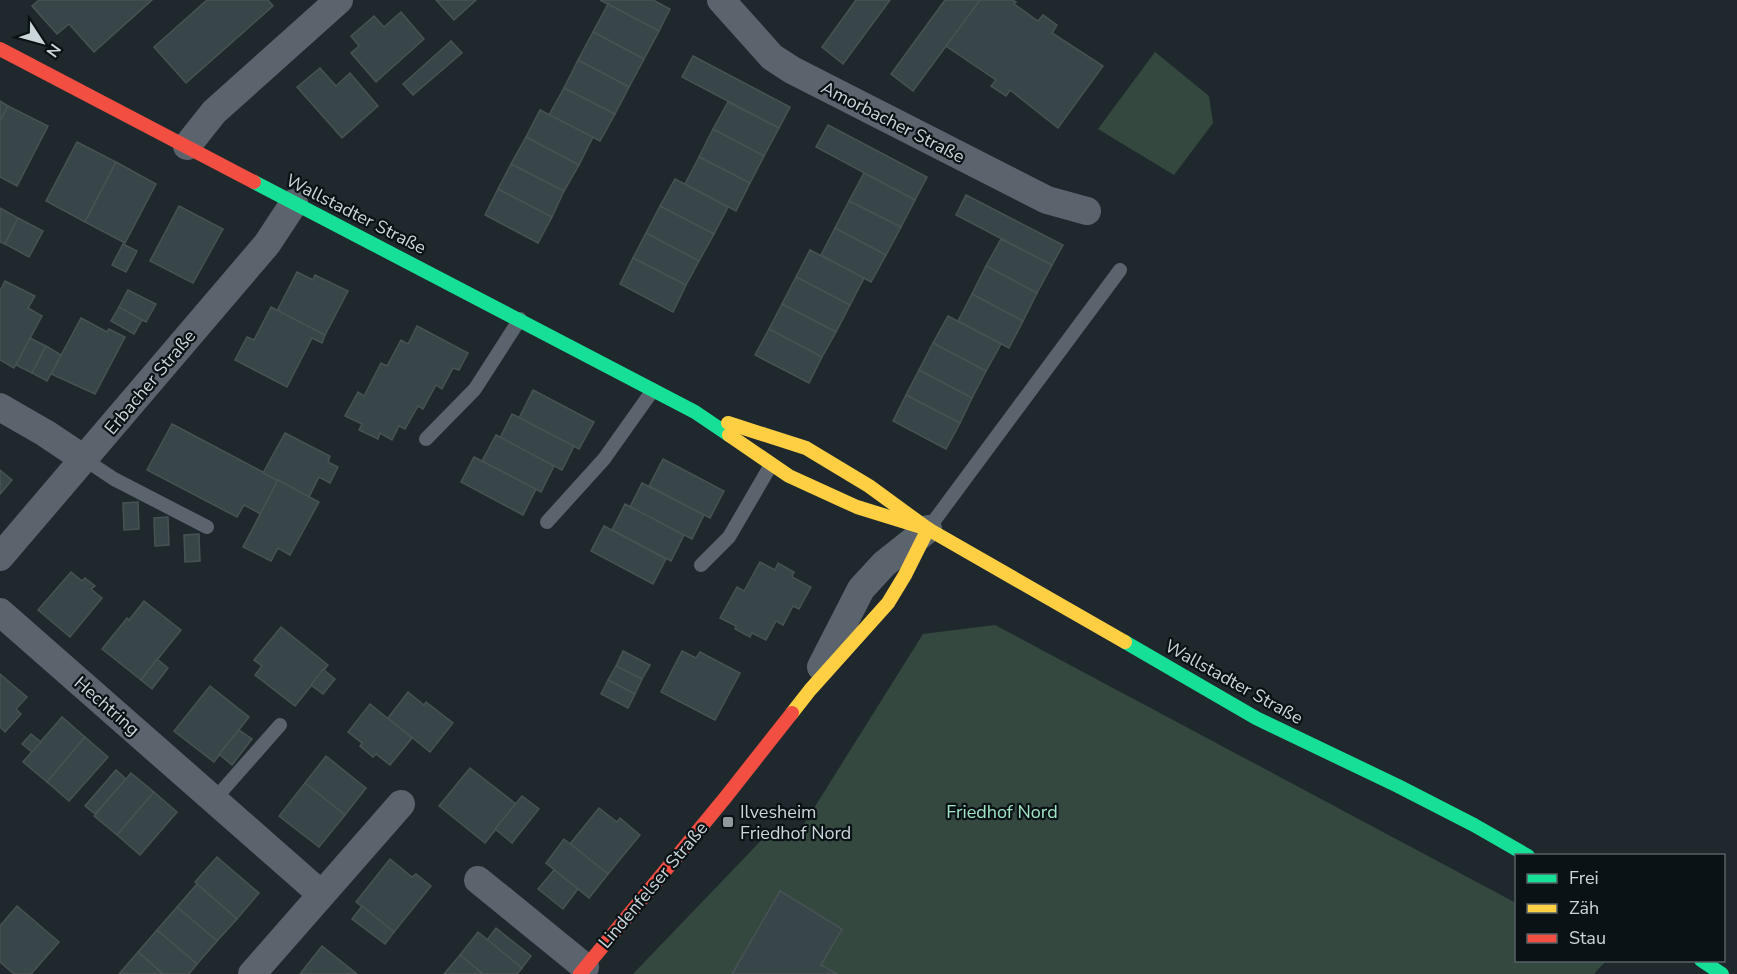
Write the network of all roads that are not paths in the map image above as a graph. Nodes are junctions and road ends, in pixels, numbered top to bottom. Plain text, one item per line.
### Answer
1 (339, 0) edge
2 (721, 0) edge
3 (0, 49) edge
4 (187, 146) junction
5 (294, 203) junction
6 (1087, 211) dead end
7 (1120, 270) dead end
8 (520, 319) junction
9 (653, 390) junction
10 (0, 407) edge
11 (695, 412) junction
12 (426, 439) dead end
13 (84, 459) junction
14 (771, 465) junction
15 (547, 522) dead end
16 (207, 527) dead end
17 (928, 529) junction
18 (0, 557) edge
19 (701, 565) dead end
20 (0, 612) edge
21 (810, 690) joint
22 (280, 725) dead end
23 (214, 800) junction
24 (400, 804) dead end
25 (1526, 854) edge
26 (478, 880) dead end
27 (321, 894) junction
28 (1704, 962) edge
29 (583, 971) edge
30 (252, 974) edge
31 (1722, 974) edge

1 - 4 street
2 - 6 street, Amorbacher Straße
3 - 4 main road, Wallstadter Straße
4 - 5 main road, Wallstadter Straße
5 - 8 main road, Wallstadter Straße
5 - 13 street, Erbacher Straße
7 - 17 lane
8 - 9 main road, Wallstadter Straße
8 - 12 lane
9 - 11 main road, Wallstadter Straße
9 - 15 lane
10 - 13 street
11 - 14 main road, Wallstadter Straße
11 - 17 main road, Wallstadter Straße
13 - 16 lane
13 - 18 street, Erbacher Straße
14 - 17 main road, Wallstadter Straße
14 - 19 lane
17 - 21 street, Lindenfelser Straße
17 - 25 main road, Wallstadter Straße
20 - 23 street, Hechtring
21 - 29 main road, Lindenfelser Straße
22 - 23 lane
23 - 27 street, Hechtring
24 - 27 street
26 - 29 street, Lindenfelser Straße
27 - 30 street
28 - 31 main road

